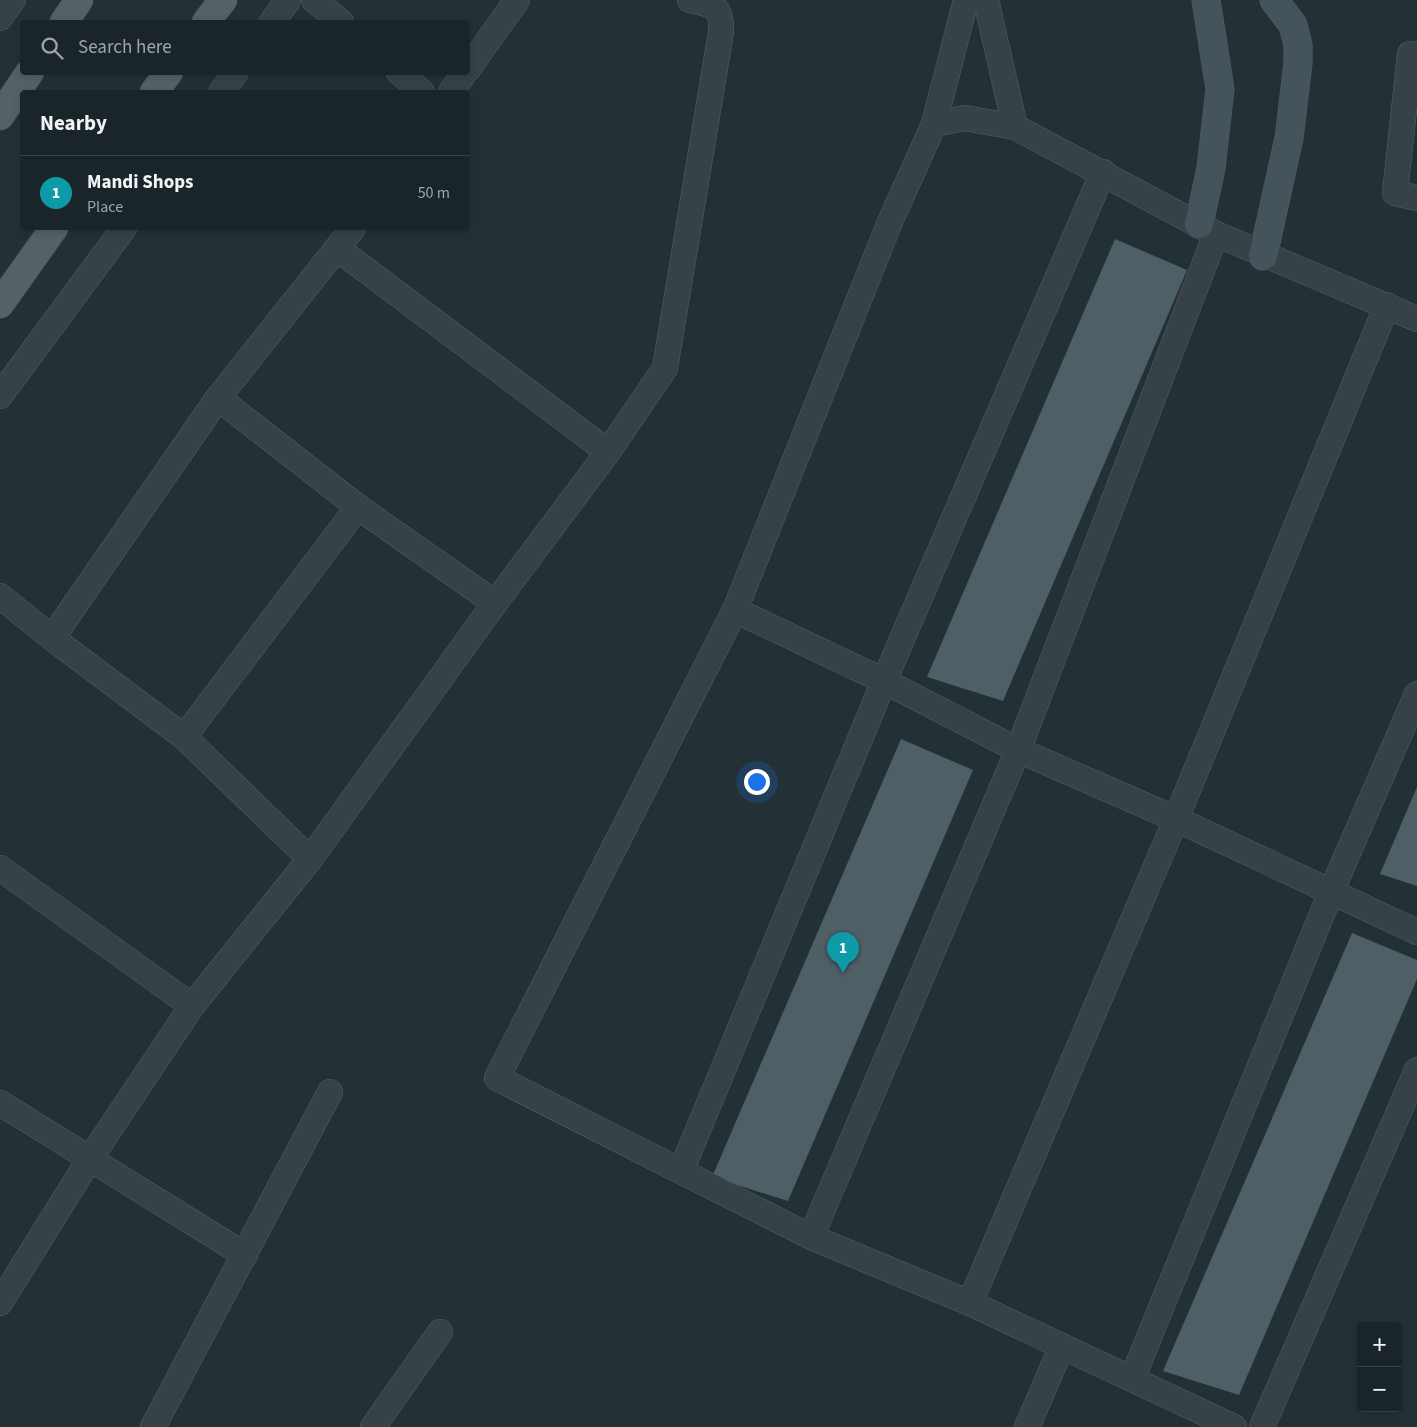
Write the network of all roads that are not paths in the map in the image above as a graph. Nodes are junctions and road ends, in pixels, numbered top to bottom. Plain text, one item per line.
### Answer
1 (13, 0) edge
2 (79, 0) edge
3 (223, 0) edge
4 (288, 0) edge
5 (314, 0) edge
6 (517, 0) edge
7 (690, 0) edge
8 (966, 0) edge
9 (986, 0) edge
10 (1206, 0) edge
11 (1274, 0) edge
12 (0, 18) edge
13 (65, 20) edge
14 (208, 20) edge
15 (273, 20) edge
16 (338, 20) edge
17 (1417, 55) edge
18 (470, 66) edge
19 (28, 75) edge
20 (167, 75) edge
21 (234, 75) edge
22 (402, 75) edge
23 (463, 75) edge
24 (156, 90) edge
25 (222, 90) edge
26 (420, 90) edge
27 (452, 90) edge
28 (0, 116) edge
29 (934, 124) junction
30 (1014, 127) junction
31 (1103, 172) junction
32 (1417, 198) edge
33 (1207, 229) junction
34 (53, 230) edge
35 (123, 230) edge
36 (352, 230) edge
37 (338, 249) junction
38 (1263, 256) junction
39 (0, 304) edge
40 (1387, 305) junction
41 (1417, 319) edge
42 (0, 396) edge
43 (218, 398) junction
44 (608, 452) junction
45 (358, 506) junction
46 (0, 596) edge
47 (495, 603) junction
48 (735, 610) junction
49 (52, 638) junction
50 (884, 681) junction
51 (1417, 694) edge
52 (184, 737) junction
53 (1018, 750) junction
54 (1176, 819) junction
55 (310, 859) junction
56 (0, 868) edge
57 (1331, 892) junction
58 (1417, 932) edge
59 (192, 1006) junction
60 (1417, 1070) edge
61 (330, 1092) dead end
62 (0, 1103) edge
63 (89, 1160) junction
64 (682, 1171) junction
65 (811, 1237) junction
66 (245, 1255) junction
67 (0, 1303) edge
68 (970, 1303) junction
69 (440, 1332) dead end
70 (1062, 1346) junction
71 (1132, 1379) junction
72 (153, 1427) edge
73 (373, 1427) edge
74 (1027, 1427) edge
75 (1234, 1427) edge
76 (1262, 1427) edge

1 - 12 street
2 - 13 main road
3 - 14 main road
4 - 15 street
5 - 16 street
6 - 18 street
7 - 44 street
8 - 29 street
9 - 30 street
10 - 33 street
11 - 38 street
17 - 32 street
19 - 28 main road
20 - 24 main road
21 - 25 street
22 - 26 street
23 - 27 street
29 - 30 street
29 - 48 street
30 - 31 street
31 - 33 street
31 - 50 street
33 - 38 street
33 - 53 street
34 - 39 main road
35 - 42 street
36 - 37 street
37 - 43 street
37 - 44 street
38 - 40 street
40 - 41 street
40 - 54 street
43 - 45 street
43 - 49 street
44 - 47 street
45 - 47 street
45 - 52 street
46 - 49 street
47 - 55 street
48 - 50 street
48 - 64 street
49 - 52 street
50 - 53 street
50 - 64 street
51 - 57 street
52 - 55 street
53 - 54 street
53 - 65 street
54 - 57 street
54 - 68 street
55 - 59 street
56 - 59 street
57 - 58 street
57 - 71 street
59 - 63 street
60 - 76 street
61 - 66 street
62 - 63 street
63 - 66 street
63 - 67 street
64 - 65 street
65 - 68 street
66 - 72 street
68 - 70 street
69 - 73 street
70 - 71 street
70 - 74 street
71 - 75 street

